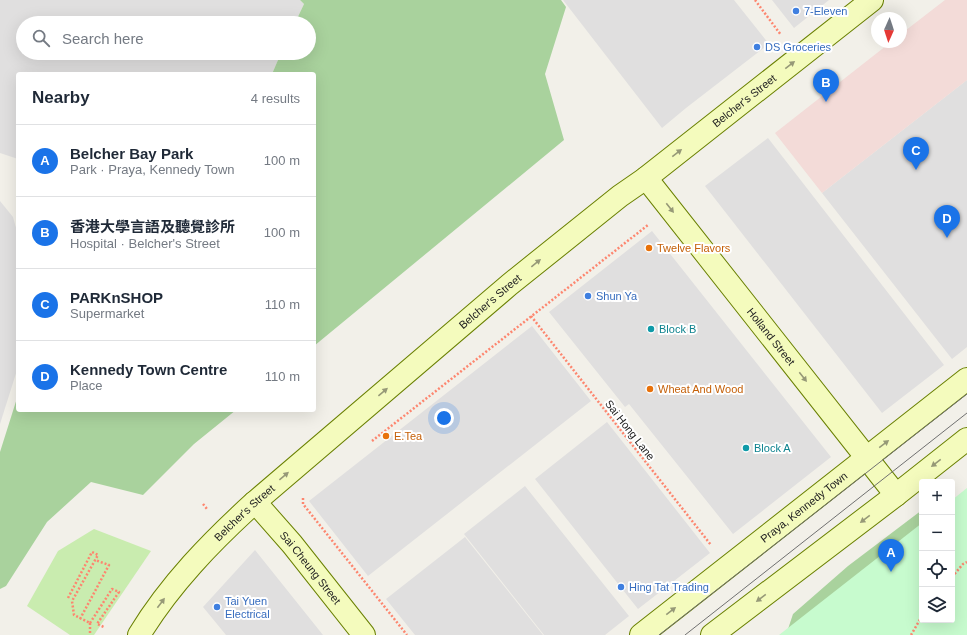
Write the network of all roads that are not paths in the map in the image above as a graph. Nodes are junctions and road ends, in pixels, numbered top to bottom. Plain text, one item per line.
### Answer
1 (872, 0) edge
2 (646, 178) junction
3 (967, 379) edge
4 (967, 439) edge
5 (867, 457) junction
6 (896, 495) junction
7 (254, 502) junction
8 (139, 635) edge
9 (364, 635) edge
10 (641, 635) edge
11 (712, 635) edge

2 -> 1 main road, Belcher's Street
2 -> 5 main road, Holland Street
7 -> 2 main road, Belcher's Street
5 -> 3 main road, Praya, Kennedy Town
4 -> 6 main road
5 - 6 main road, Holland Street
10 -> 5 main road, Praya, Kennedy Town
6 -> 11 main road
8 -> 7 main road, Belcher's Street
7 - 9 main road, Sai Cheung Street

